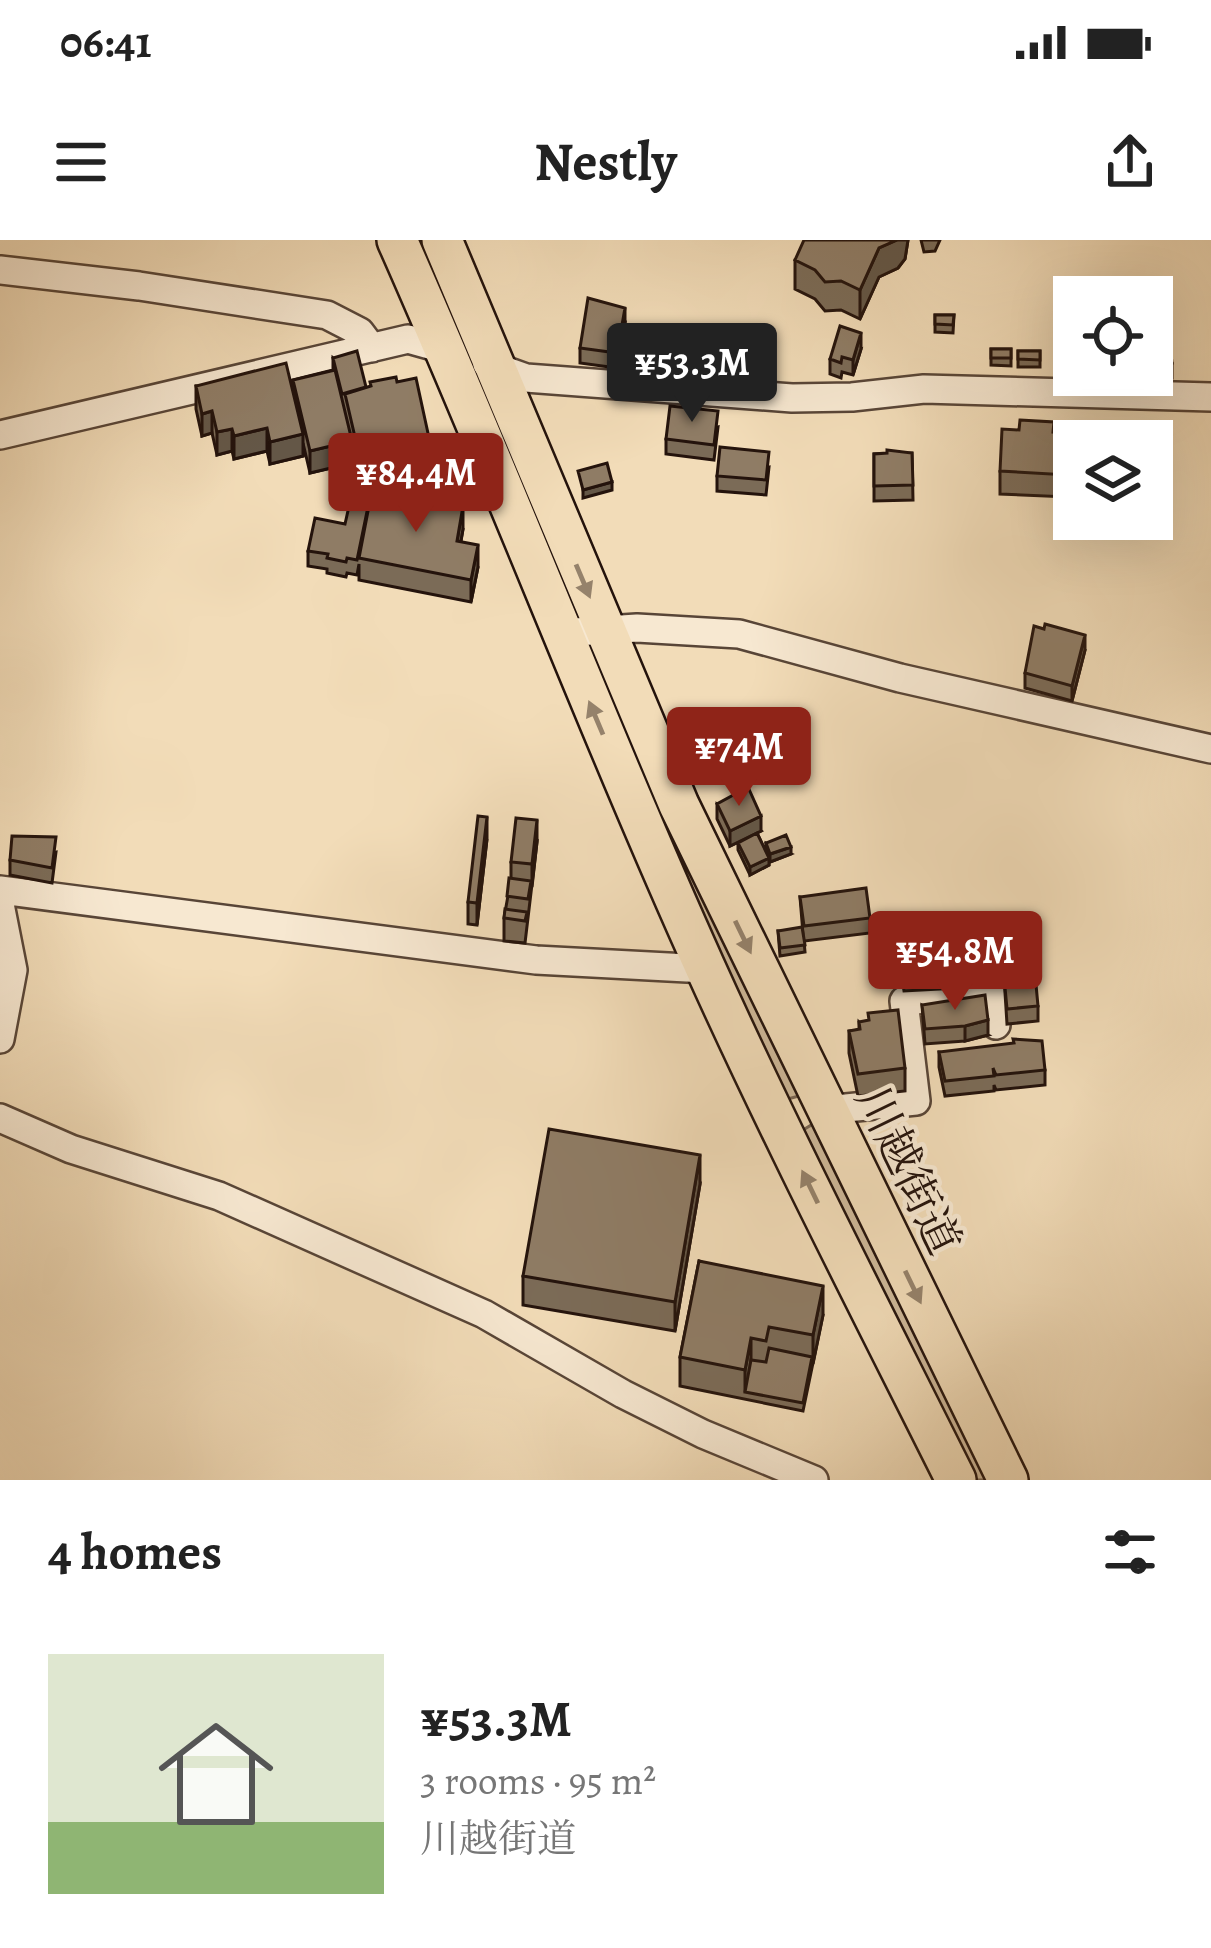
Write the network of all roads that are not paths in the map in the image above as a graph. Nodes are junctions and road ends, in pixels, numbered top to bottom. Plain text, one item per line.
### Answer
1 (397, 240) edge
2 (442, 240) edge
3 (0, 270) edge
4 (372, 348) junction
5 (446, 349) junction
6 (496, 368) junction
7 (1211, 397) edge
8 (0, 435) edge
9 (604, 630) junction
10 (560, 633) junction
11 (1211, 749) edge
12 (0, 890) edge
13 (0, 904) edge
14 (706, 969) junction
15 (996, 1025) dead end
16 (0, 1039) edge
17 (824, 1106) junction
18 (0, 1118) edge
19 (778, 1122) junction
20 (814, 1480) edge
21 (956, 1480) edge
22 (1008, 1480) edge

1 - 5 highway
2 - 6 highway, 川越街道
3 - 4 street
4 - 5 street
4 - 8 street
5 - 6 street
5 - 10 highway
6 - 7 street
6 -> 9 highway, 川越街道
9 - 10 street
9 - 11 street
9 -> 17 highway, 川越街道
14 -> 10 highway
12 - 14 street
13 - 16 street
14 - 19 highway
15 - 17 street
17 - 19 highway
17 -> 22 highway, 川越街道
18 - 20 street
21 -> 19 highway

